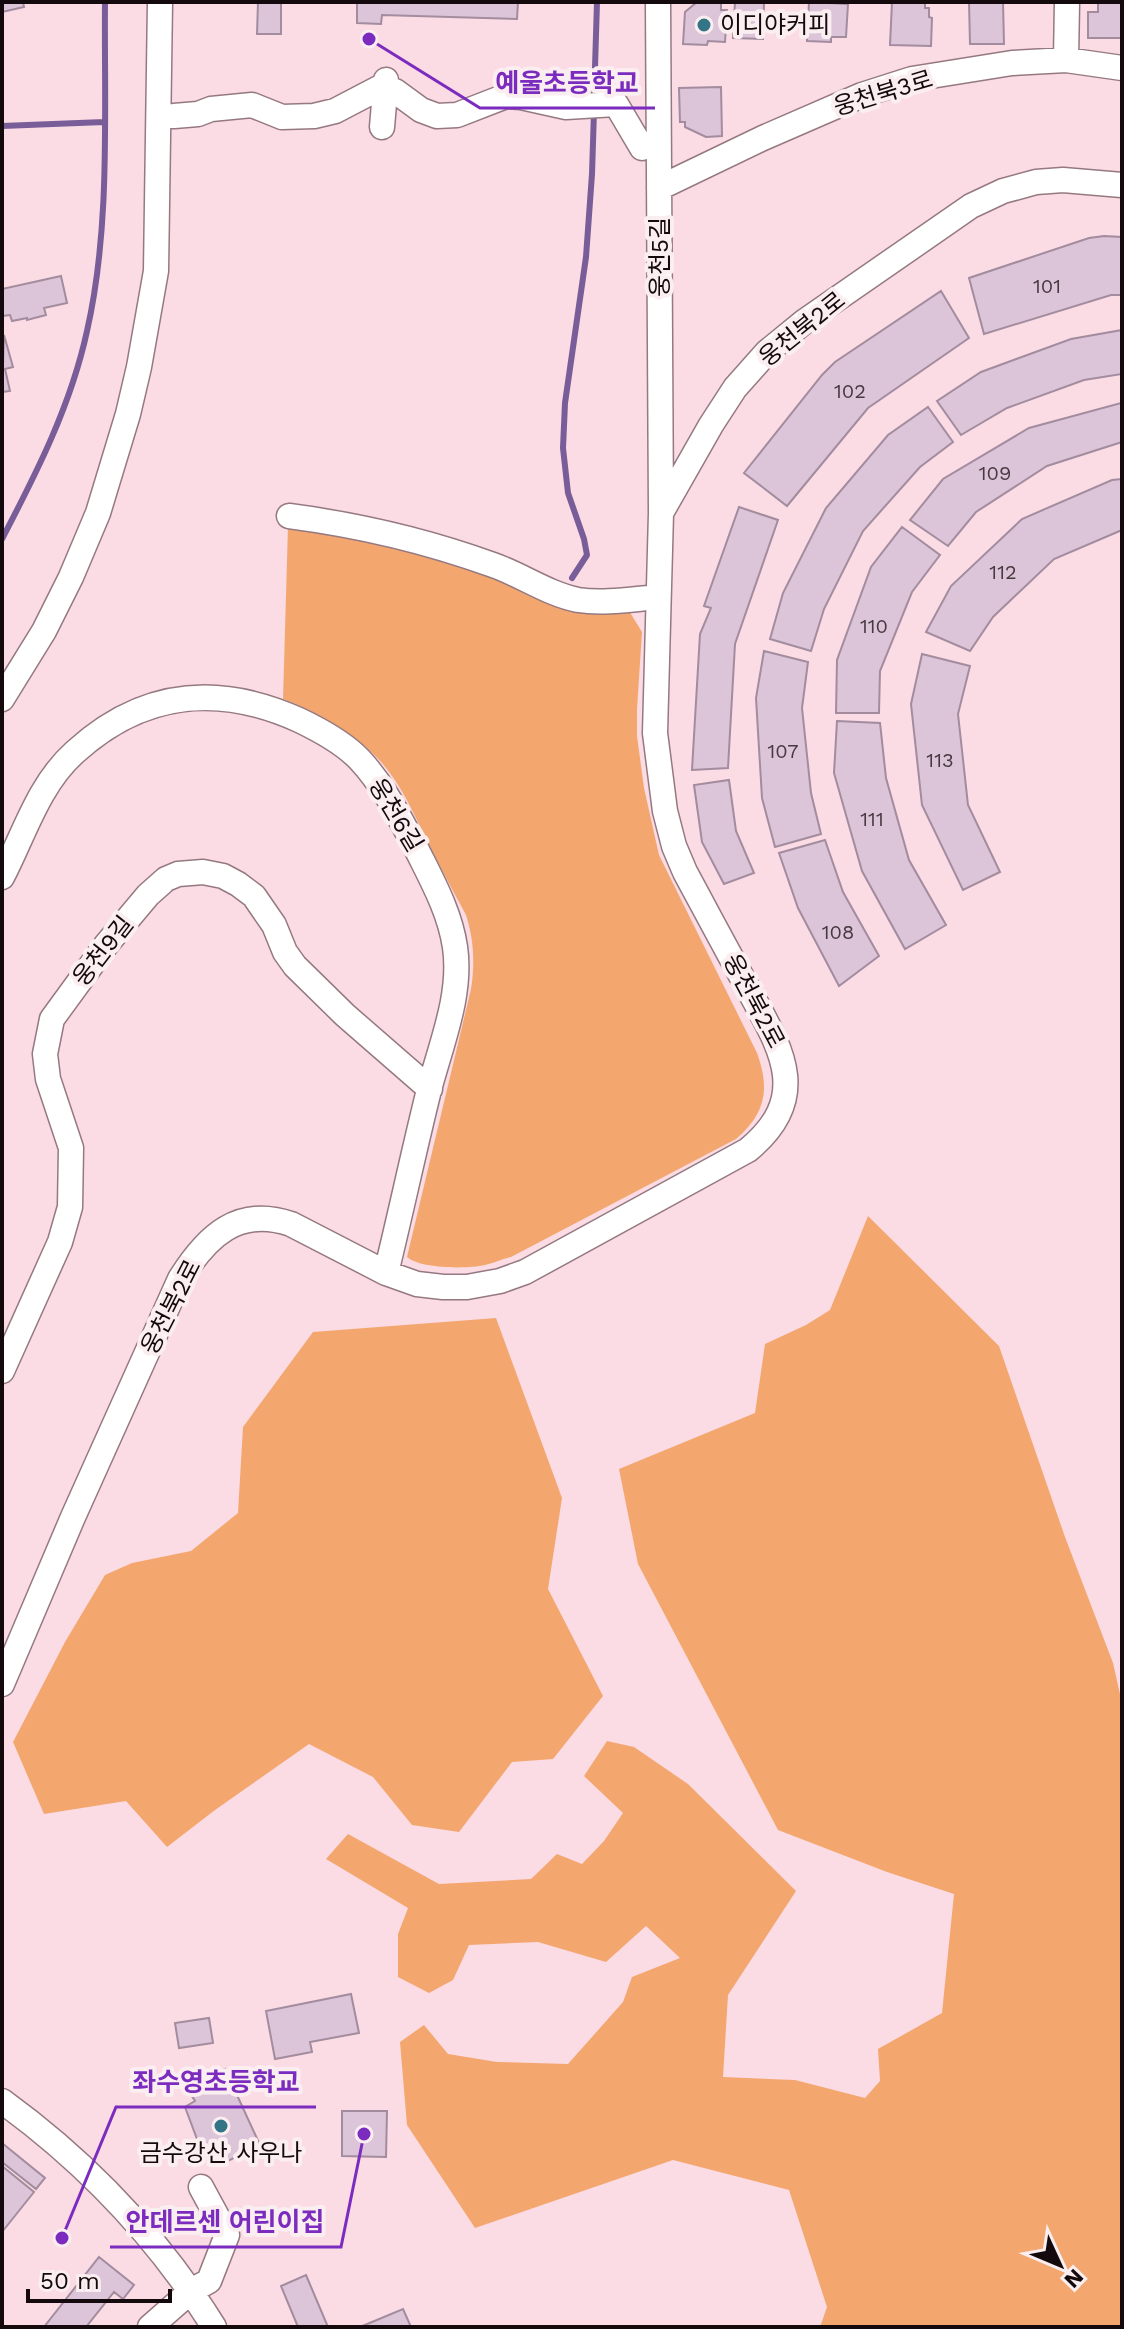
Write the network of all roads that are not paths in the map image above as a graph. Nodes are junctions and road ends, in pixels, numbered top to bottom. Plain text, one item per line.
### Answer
1 (160, 2) edge
2 (658, 2) edge
3 (1067, 2) edge
4 (1066, 60) junction
5 (1122, 68) edge
6 (385, 84) junction
7 (174, 116) dead end
8 (382, 127) dead end
9 (642, 148) dead end
10 (1122, 185) edge
11 (659, 188) junction
12 (661, 513) junction
13 (289, 516) dead end
14 (658, 597) junction
15 (2, 699) edge
16 (2, 877) edge
17 (430, 1089) junction
18 (386, 1273) junction
19 (2, 1371) edge
20 (2, 1684) edge
21 (2, 2101) edge
22 (201, 2187) dead end
23 (191, 2291) junction
24 (150, 2327) edge
25 (214, 2327) edge

1 - 15 street
2 - 11 street, 웅천5길
3 - 4 street
4 - 5 street, 웅천북3로
4 - 11 street, 웅천북3로
6 - 7 street
6 - 8 street
6 - 9 street
10 - 12 street, 웅천북2로
11 - 12 street, 웅천5길
12 - 14 street, 웅천북2로
13 - 14 street
14 - 18 street, 웅천북2로
16 - 17 street, 웅천6길
17 - 18 street, 웅천6길
17 - 19 street, 웅천9길
18 - 20 street, 웅천북2로
21 - 23 street
22 - 23 street
23 - 24 street
23 - 25 street

